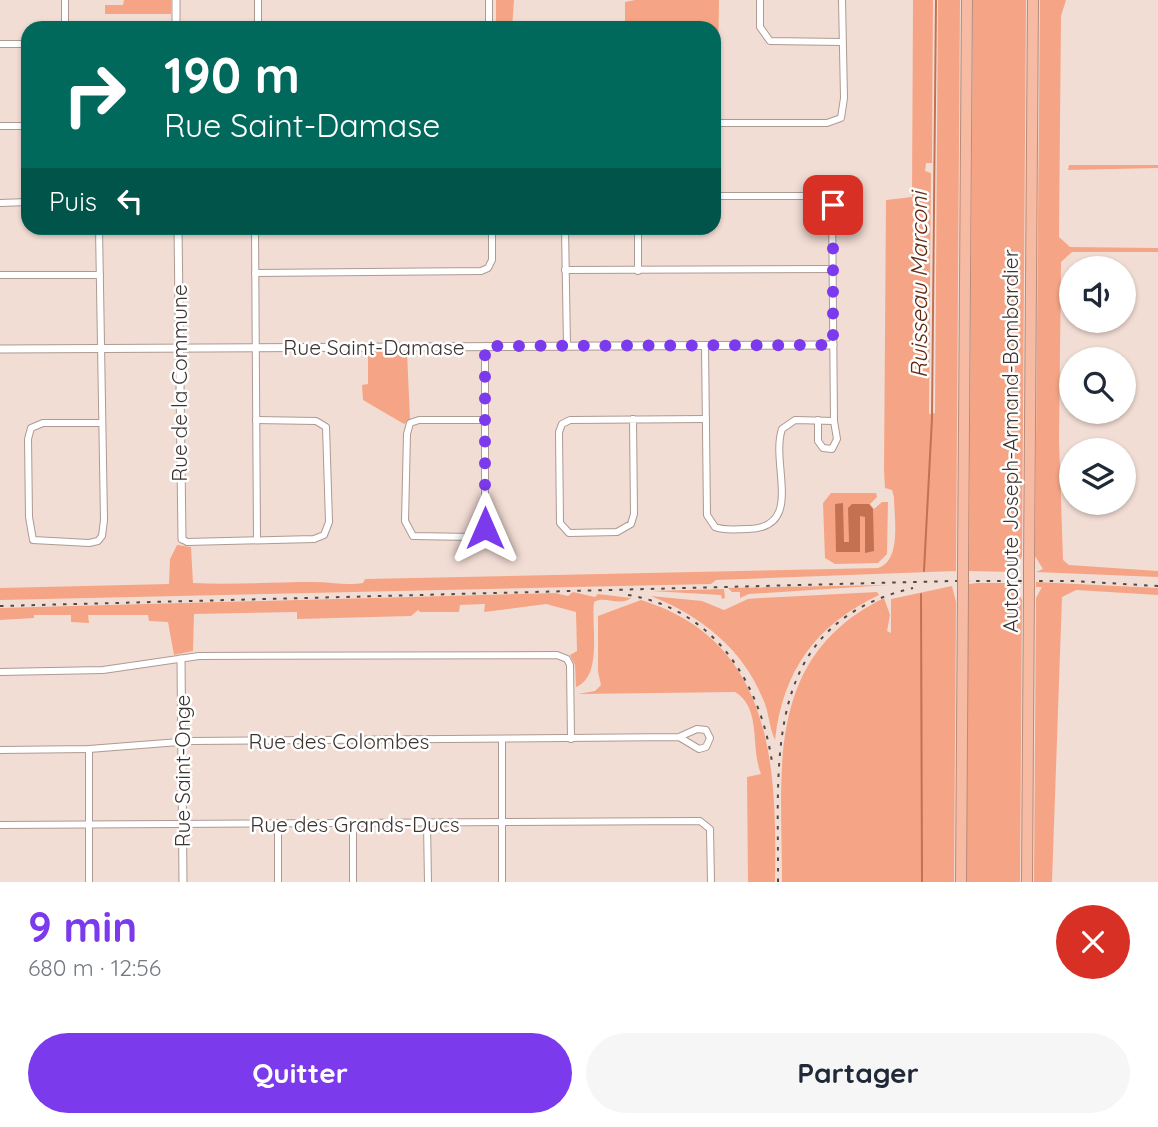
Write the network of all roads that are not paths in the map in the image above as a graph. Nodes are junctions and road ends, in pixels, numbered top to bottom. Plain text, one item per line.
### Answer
1 (65, 0) edge
2 (176, 0) edge
3 (258, 0) edge
4 (489, 0) edge
5 (760, 0) edge
6 (842, 0) edge
7 (967, 0) edge
8 (1033, 0) edge
9 (65, 21) edge
10 (176, 21) edge
11 (258, 21) edge
12 (489, 21) edge
13 (842, 42) junction
14 (0, 44) edge
15 (21, 44) edge
16 (721, 122) edge
17 (0, 126) edge
18 (21, 126) edge
19 (721, 196) edge
20 (21, 202) edge
21 (0, 203) edge
22 (99, 235) edge
23 (178, 235) edge
24 (255, 235) edge
25 (492, 235) edge
26 (565, 235) edge
27 (638, 235) edge
28 (833, 269) junction
29 (565, 270) junction
30 (638, 271) junction
31 (255, 273) junction
32 (0, 275) edge
33 (100, 275) junction
34 (705, 345) junction
35 (833, 345) junction
36 (485, 346) junction
37 (567, 346) junction
38 (100, 348) junction
39 (179, 348) junction
40 (255, 348) junction
41 (0, 349) edge
42 (634, 419) junction
43 (706, 419) junction
44 (485, 420) junction
45 (818, 420) junction
46 (256, 421) junction
47 (834, 421) junction
48 (102, 423) junction
49 (182, 539) joint
50 (257, 540) junction
51 (181, 659) junction
52 (0, 672) edge
53 (679, 737) junction
54 (571, 739) junction
55 (502, 740) junction
56 (183, 742) junction
57 (89, 749) junction
58 (0, 750) edge
59 (502, 823) junction
60 (353, 824) junction
61 (427, 824) junction
62 (0, 825) edge
63 (89, 825) junction
64 (183, 825) junction
65 (278, 825) junction
66 (89, 882) edge
67 (183, 882) edge
68 (278, 882) edge
69 (353, 882) edge
70 (428, 882) edge
71 (502, 882) edge
72 (711, 882) edge
73 (961, 882) edge
74 (1027, 882) edge

1 - 9 street
2 - 10 street
3 - 11 street
4 - 12 street
5 - 13 street
6 - 13 street
7 - 73 highway, bridge
8 - 74 highway, Autoroute Joseph-Armand-Bombardier, bridge
13 - 16 street
14 - 15 street
17 - 18 street
19 - 28 street
20 - 21 street
22 - 33 street
23 - 39 street, Rue de la Commune
24 - 31 street
25 - 31 street
26 - 29 street
27 - 30 street
28 - 30 street
28 - 35 street
29 - 30 street
29 - 37 street
31 - 40 street
32 - 33 street
33 - 38 street
34 - 35 street, Rue Saint-Damase
34 - 37 street, Rue Saint-Damase
34 - 43 street
35 - 47 street
36 - 37 street, Rue Saint-Damase
36 - 40 street, Rue Saint-Damase
36 - 44 street
38 - 39 street, Rue Saint-Damase
38 - 41 street, Rue Saint-Damase
38 - 48 street
39 - 40 street, Rue Saint-Damase
39 - 49 street, Rue de la Commune
40 - 46 street
42 - 42 street
42 - 43 street
43 - 45 street
44 - 44 street
45 - 47 street
45 - 47 street
46 - 50 street
46 - 50 street
48 - 48 street
49 - 50 street
51 - 52 street
51 - 54 street
51 - 56 street, Rue Saint-Onge
53 - 53 street, Rue des Colombes
53 - 54 street, Rue des Colombes
54 - 55 street, Rue des Colombes
55 - 56 street, Rue des Colombes
55 - 59 street
56 - 57 street, Rue des Colombes
56 - 64 street, Rue Saint-Onge
57 - 58 street, Rue des Colombes
57 - 63 street
59 - 61 street, Rue des Grands-Ducs
59 - 71 street
59 - 72 street, Rue des Grands-Ducs
60 - 61 street, Rue des Grands-Ducs
60 - 65 street, Rue des Grands-Ducs
60 - 69 street
61 - 70 street
62 - 63 street, Rue des Grands-Ducs
63 - 64 street, Rue des Grands-Ducs
63 - 66 street
64 - 65 street, Rue des Grands-Ducs
64 - 67 street, Rue Saint-Onge
65 - 68 street

